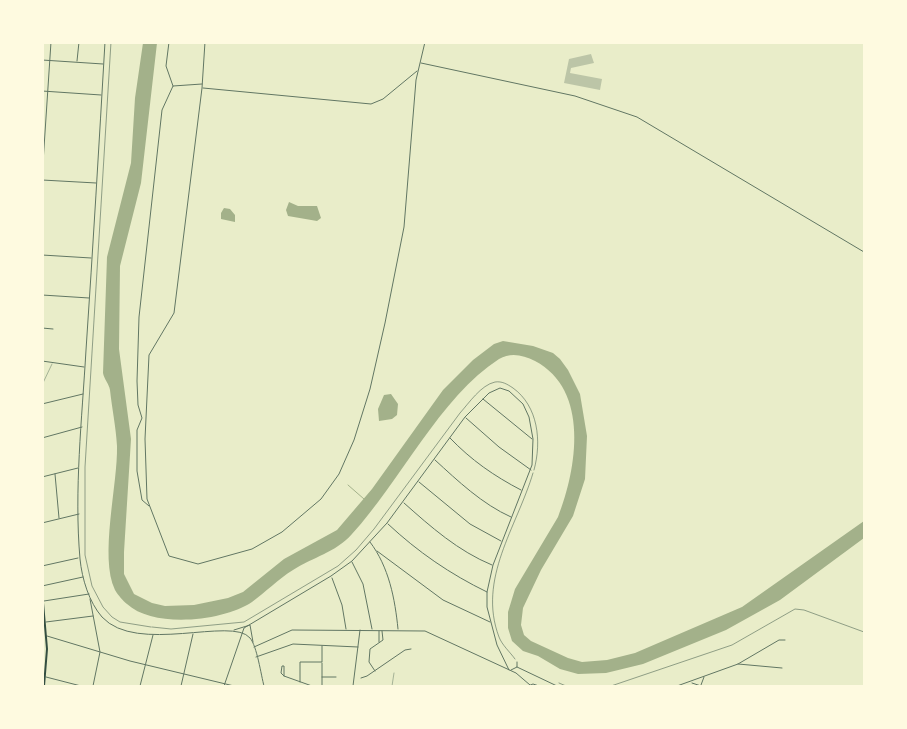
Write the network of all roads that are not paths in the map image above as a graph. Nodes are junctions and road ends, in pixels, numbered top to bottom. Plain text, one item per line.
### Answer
1 (51, 42) edge
2 (78, 42) edge
3 (105, 42) edge
4 (169, 42) edge
5 (205, 42) edge
6 (425, 42) edge
7 (42, 60) edge
8 (50, 61) junction
9 (77, 62) junction
10 (420, 63) junction
11 (104, 64) junction
12 (418, 71) junction
13 (202, 84) junction
14 (173, 86) junction
15 (202, 88) junction
16 (42, 91) edge
17 (48, 92) junction
18 (102, 95) junction
19 (42, 122) edge
20 (46, 122) junction
21 (43, 150) edge
22 (42, 179) edge
23 (97, 183) junction
24 (864, 252) edge
25 (42, 255) edge
26 (92, 258) junction
27 (42, 295) edge
28 (90, 298) junction
29 (42, 328) edge
30 (52, 329) dead end
31 (42, 361) edge
32 (52, 363) junction
33 (85, 368) junction
34 (42, 385) edge
35 (84, 394) junction
36 (483, 398) junction
37 (42, 404) edge
38 (465, 418) junction
39 (82, 428) junction
40 (42, 438) edge
41 (450, 438) junction
42 (533, 439) junction
43 (435, 460) junction
44 (79, 468) junction
45 (530, 470) junction
46 (55, 474) junction
47 (42, 477) edge
48 (419, 482) junction
49 (522, 491) junction
50 (403, 502) junction
51 (149, 506) junction
52 (79, 514) junction
53 (59, 518) junction
54 (511, 518) junction
55 (42, 523) edge
56 (387, 523) junction
57 (501, 541) junction
58 (370, 542) junction
59 (377, 551) junction
60 (80, 558) junction
61 (352, 561) junction
62 (493, 565) junction
63 (42, 566) edge
64 (331, 576) junction
65 (83, 577) junction
66 (42, 586) edge
67 (42, 591) edge
68 (487, 592) junction
69 (89, 594) junction
70 (90, 597) junction
71 (43, 601) edge
72 (93, 616) junction
73 (45, 622) junction
74 (491, 622) junction
75 (250, 625) junction
76 (232, 630) junction
77 (346, 630) junction
78 (360, 630) junction
79 (372, 630) junction
80 (379, 630) junction
81 (382, 630) junction
82 (398, 630) junction
83 (242, 632) junction
84 (193, 634) junction
85 (153, 635) junction
86 (46, 636) junction
87 (785, 640) dead end
88 (252, 642) junction
89 (378, 643) junction
90 (254, 646) junction
91 (322, 646) junction
92 (358, 647) junction
93 (411, 649) dead end
94 (100, 652) junction
95 (256, 657) junction
96 (47, 662) junction
97 (322, 662) junction
98 (517, 662) road end
99 (146, 664) junction
100 (738, 664) junction
101 (42, 665) edge
102 (517, 667) junction
103 (782, 668) dead end
104 (510, 670) junction
105 (375, 671) junction
106 (394, 673) dead end
107 (185, 674) junction
108 (284, 676) dead end
109 (46, 677) junction
110 (322, 677) junction
111 (336, 677) dead end
112 (704, 677) junction
113 (361, 678) dead end
114 (300, 682) junction
115 (690, 682) junction
116 (224, 685) edge
117 (44, 686) edge
118 (81, 686) edge
119 (93, 686) edge
120 (140, 686) edge
121 (181, 686) edge
122 (234, 686) edge
123 (264, 686) edge
124 (312, 686) edge
125 (322, 686) edge
126 (353, 686) edge
127 (392, 686) edge
128 (529, 686) edge
129 (539, 686) edge
130 (557, 686) edge
131 (677, 686) edge
132 (701, 686) edge

1 - 8 street
2 - 9 street
3 - 11 street
4 - 14 street
5 - 13 street
6 - 10 street
7 - 8 street
8 - 9 street
8 - 17 street
9 - 11 street
10 - 12 street
10 - 24 street
11 - 18 street
12 - 15 street
12 - 51 street
13 - 14 street
13 - 15 street
14 - 51 street
15 - 51 street
16 - 17 street
17 - 18 street
17 - 20 street
18 - 23 street
19 - 20 street
20 - 21 street
21 - 22 street
22 - 23 street
23 - 26 street
25 - 26 street
26 - 28 street
27 - 28 street
28 - 33 street
29 - 30 street
31 - 32 street
32 - 33 street
32 - 34 lane
33 - 35 street
35 - 37 street
35 - 39 street
36 - 38 street
36 - 42 street
36 - 42 street
38 - 41 street
38 - 45 street
39 - 40 street
39 - 44 street
41 - 43 street
41 - 49 street
42 - 45 street
43 - 48 street
43 - 54 street
44 - 46 street
44 - 52 street
45 - 49 street
46 - 47 street
46 - 53 street
48 - 50 street
48 - 57 street
49 - 54 street
50 - 56 street
50 - 62 street
52 - 53 street
52 - 60 street
53 - 55 street
54 - 57 street
56 - 58 street
56 - 68 street
57 - 62 street
58 - 59 street
58 - 61 street
59 - 74 street
59 - 82 street
60 - 63 street
60 - 65 street
61 - 64 street
61 - 79 street
62 - 68 street
64 - 75 street
64 - 77 street
65 - 66 street
65 - 69 street
67 - 71 main road
68 - 74 street
69 - 70 street
69 - 71 street
70 - 72 street
70 - 85 street
71 - 73 main road
72 - 73 street
72 - 94 street
73 - 86 main road
74 - 104 street
75 - 76 street
75 - 83 street
75 - 88 street
76 - 83 street
76 - 84 street
77 - 78 street
77 - 90 street
78 - 79 street
78 - 92 street
79 - 80 street
80 - 81 street
80 - 89 street
81 - 82 street
81 - 89 street
82 - 104 street
83 - 88 street
83 - 116 street
84 - 85 street
84 - 107 street
85 - 99 street
86 - 94 street
86 - 96 main road
87 - 100 street
88 - 90 street
89 - 105 street
90 - 95 street
91 - 92 street
91 - 95 street
91 - 97 street
92 - 126 street
93 - 105 street
94 - 99 street
94 - 119 street
95 - 123 street
96 - 101 street
96 - 109 main road
97 - 110 street
97 - 114 street
98 - 102 street
99 - 107 street
99 - 120 street
100 - 103 street
100 - 112 street
102 - 104 street
102 - 130 street
104 - 128 street
105 - 113 street
106 - 127 lane
107 - 116 street
107 - 121 street
108 - 114 street
109 - 117 main road
109 - 118 street
110 - 111 street
110 - 125 street
112 - 115 street
112 - 132 street
114 - 124 street
115 - 131 street
115 - 132 street
116 - 122 street
128 - 129 street

